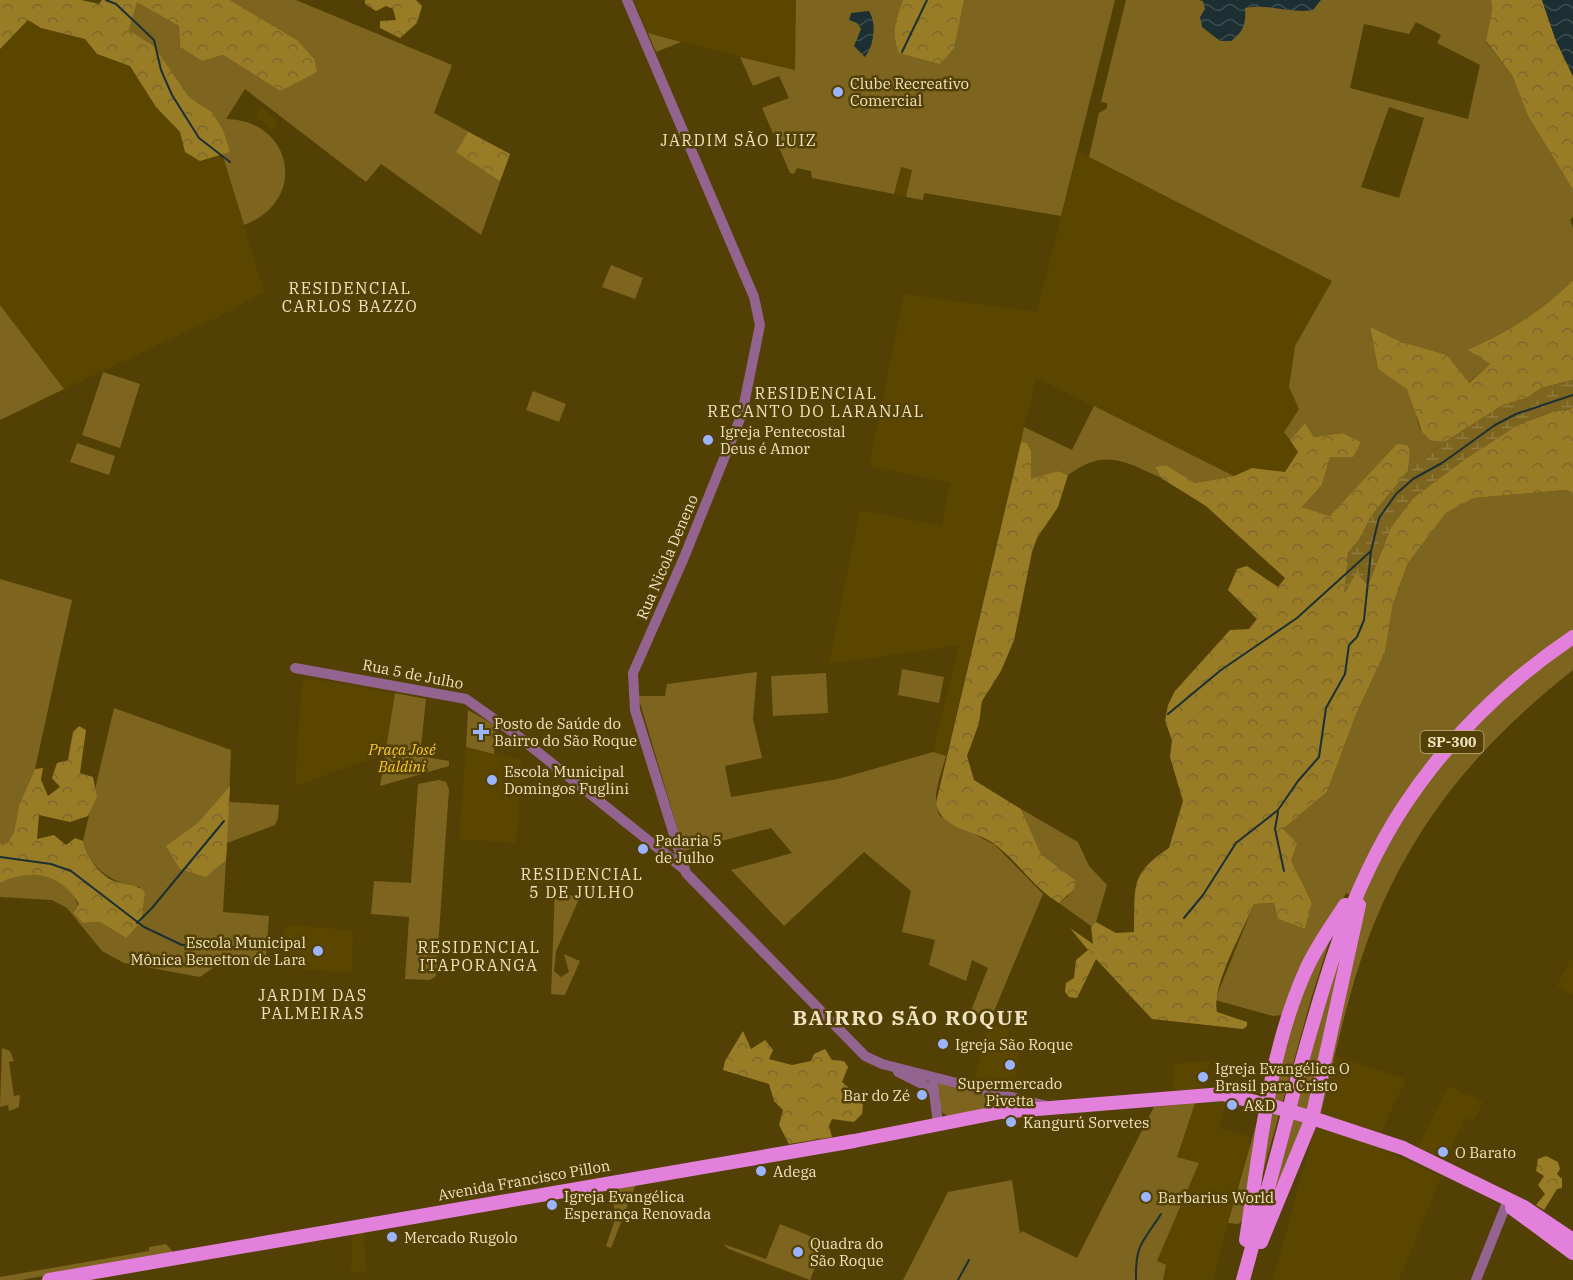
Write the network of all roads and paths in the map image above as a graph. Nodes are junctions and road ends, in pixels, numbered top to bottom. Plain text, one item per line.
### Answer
1 (627, 0) edge
2 (1573, 637) edge
3 (295, 668) dead end
4 (675, 842) junction
5 (663, 850) junction
6 (1377, 852) junction
7 (684, 869) junction
8 (882, 1064) junction
9 (938, 1077) junction
10 (932, 1089) junction
11 (1007, 1095) junction
12 (1269, 1106) junction
13 (1055, 1108) junction
14 (1005, 1112) junction
15 (1309, 1117) junction
16 (938, 1124) junction
17 (1504, 1200) junction
18 (1571, 1245) edge
19 (49, 1280) edge
20 (1243, 1280) edge
21 (1476, 1280) edge

1 - 4 street, Rua Nicola Deneno
2 - 6 main road, SP-300
3 - 5 street, Rua 5 de Julho
4 - 5 street
4 - 7 street, Rua Nicola Deneno
5 - 7 street, Rua 5 de Julho
6 - 12 main road
6 - 15 main road
6 - 20 main road, SP-300
7 - 8 street, Rua Nicola Deneno
8 - 9 street
8 - 10 street
9 - 10 street
9 - 11 street
10 - 16 street
11 - 13 street
11 - 14 street
12 - 13 main road, Avenida Francisco Pillon
12 - 15 main road, Avenida Francisco Pillon, bridge
12 - 20 main road
13 - 14 main road, Avenida Francisco Pillon
14 - 16 main road, Avenida Francisco Pillon
15 - 17 main road, Avenida Francisco Pillon
15 - 20 main road
16 - 19 main road, Avenida Francisco Pillon
17 - 18 main road, Avenida Francisco Pillon
17 - 21 street

